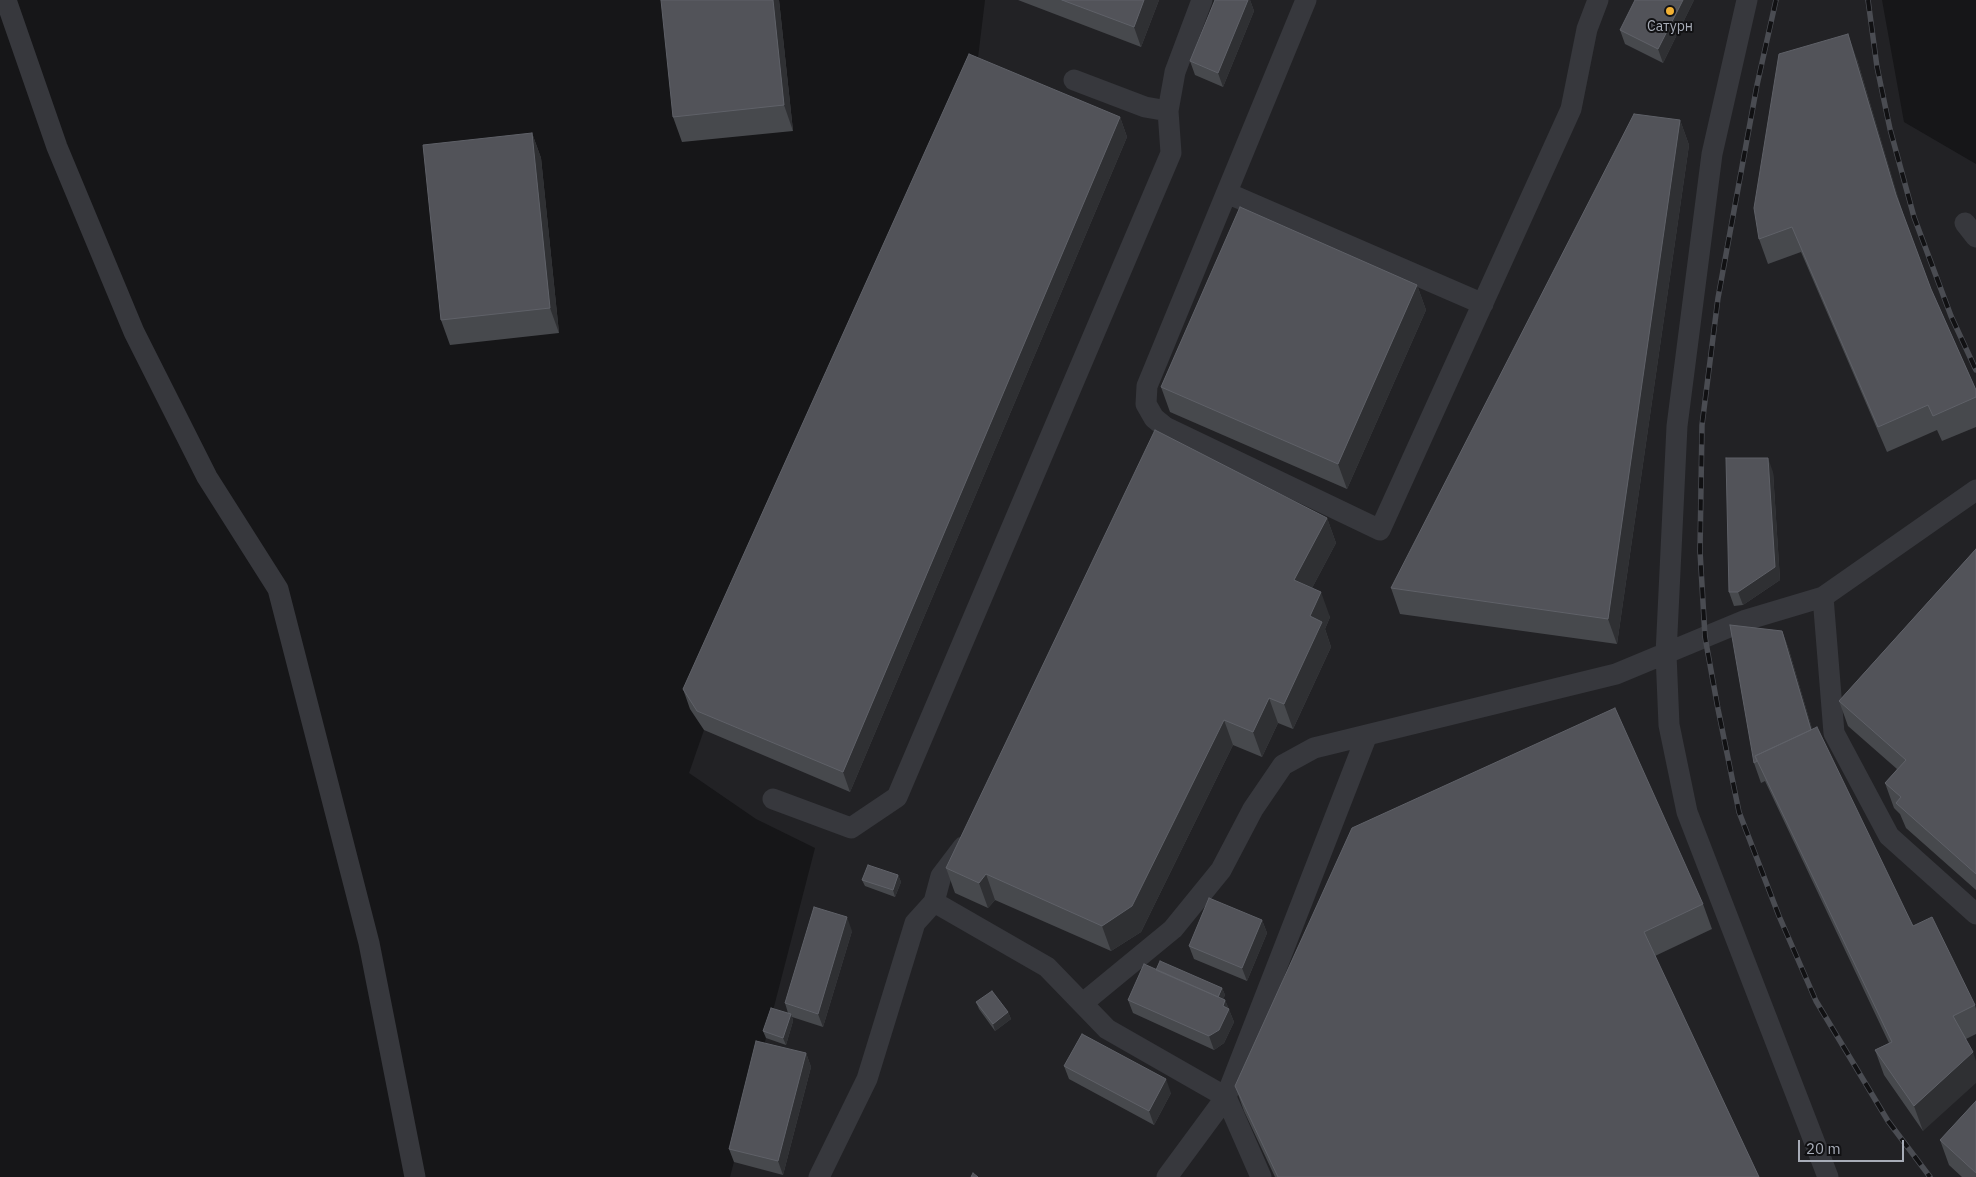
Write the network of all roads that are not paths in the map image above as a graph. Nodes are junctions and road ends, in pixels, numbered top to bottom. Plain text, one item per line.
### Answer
1 (6, 0) edge
2 (1202, 0) edge
3 (1306, 0) edge
4 (1598, 0) edge
5 (1747, 0) edge
6 (1074, 80) dead end
7 (1168, 111) junction
8 (1226, 193) junction
9 (1483, 304) junction
10 (1976, 490) edge
11 (1823, 597) junction
12 (1666, 654) junction
13 (1367, 735) junction
14 (774, 799) dead end
15 (973, 825) edge
16 (934, 902) junction
17 (1976, 914) edge
18 (1083, 1003) junction
19 (1226, 1097) junction
20 (414, 1177) edge
21 (819, 1177) edge
22 (1167, 1177) edge
23 (1262, 1177) edge
24 (1828, 1177) edge

1 - 20 lane
2 - 7 lane
3 - 8 lane
4 - 9 lane
5 - 12 lane
6 - 7 lane
7 - 14 lane
8 - 9 lane
8 - 9 lane
10 - 11 lane
11 - 12 lane
11 - 17 lane
12 - 13 lane
12 - 24 lane
13 - 18 lane
13 - 19 lane
15 - 16 lane
16 - 18 lane
16 - 21 lane
18 - 19 lane
19 - 22 lane
19 - 23 lane

